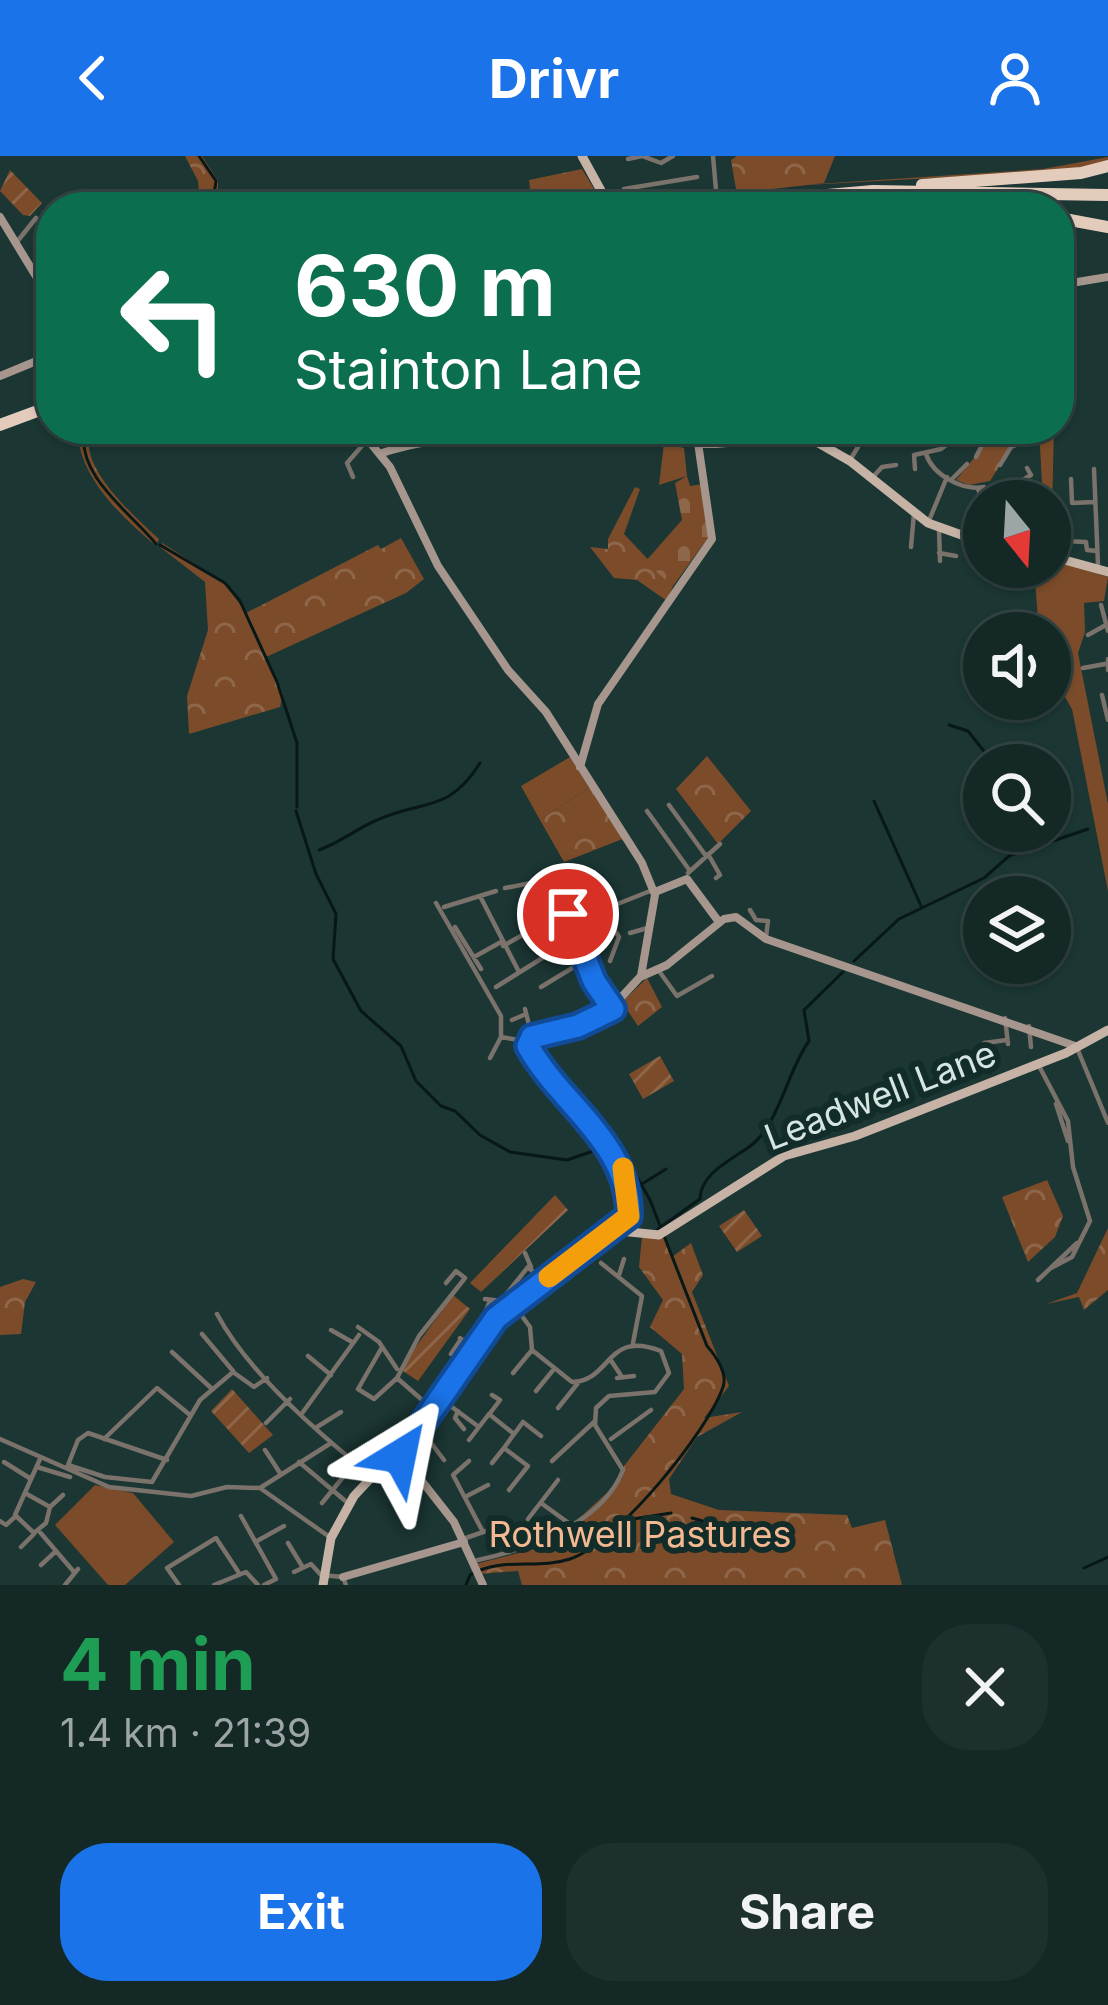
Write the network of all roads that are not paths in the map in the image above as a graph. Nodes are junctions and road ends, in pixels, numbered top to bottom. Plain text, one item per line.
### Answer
1 (582, 156) edge
2 (673, 156) edge
3 (712, 156) edge
4 (628, 159) dead end
5 (666, 162) junction
6 (1108, 169) edge
7 (697, 176) dead end
8 (668, 182) junction
9 (624, 189) dead end
10 (716, 190) dead end
11 (873, 190) junction
12 (602, 192) edge
13 (851, 192) edge
14 (932, 192) edge
15 (1074, 197) edge
16 (1074, 198) edge
17 (1108, 198) edge
18 (0, 217) edge
19 (36, 218) edge
20 (1074, 221) edge
21 (1108, 227) edge
22 (16, 243) junction
23 (36, 276) edge
24 (1108, 277) edge
25 (1074, 283) edge
26 (36, 361) edge
27 (0, 376) edge
28 (36, 408) edge
29 (0, 421) edge
30 (364, 444) edge
31 (373, 444) edge
32 (420, 444) edge
33 (688, 444) edge
34 (699, 444) edge
35 (726, 444) edge
36 (820, 444) edge
37 (860, 444) edge
38 (948, 444) edge
39 (983, 444) edge
40 (1007, 444) edge
41 (1018, 444) edge
42 (1011, 447) junction
43 (700, 448) junction
44 (381, 453) junction
45 (926, 454) junction
46 (976, 458) dead end
47 (850, 461) junction
48 (896, 464) dead end
49 (967, 464) dead end
50 (1000, 465) dead end
51 (1028, 468) dead end
52 (915, 469) dead end
53 (1094, 469) dead end
54 (353, 477) dead end
55 (872, 478) junction
56 (950, 478) junction
57 (1071, 478) dead end
58 (1022, 480) edge
59 (963, 482) edge
60 (1095, 502) junction
61 (914, 513) junction
62 (934, 526) junction
63 (963, 536) edge
64 (1071, 541) edge
65 (910, 548) dead end
66 (1097, 551) junction
67 (956, 556) dead end
68 (1071, 562) edge
69 (1103, 570) edge
70 (1101, 605) dead end
71 (1106, 629) edge
72 (1088, 634) dead end
73 (1107, 664) edge
74 (1083, 668) dead end
75 (1103, 694) edge
76 (1108, 720) edge
77 (580, 767) junction
78 (656, 808) dead end
79 (673, 808) dead end
80 (720, 844) dead end
81 (707, 855) junction
82 (594, 872) dead end
83 (688, 875) junction
84 (716, 878) dead end
85 (505, 888) dead end
86 (655, 890) junction
87 (496, 891) dead end
88 (480, 896) junction
89 (610, 907) junction
90 (750, 910) dead end
91 (546, 921) junction
92 (719, 922) junction
93 (455, 927) dead end
94 (651, 927) junction
95 (624, 936) junction
96 (766, 939) junction
97 (580, 942) junction
98 (502, 944) junction
99 (552, 951) dead end
100 (473, 957) junction
101 (544, 957) dead end
102 (613, 958) dead end
103 (587, 959) junction
104 (481, 969) dead end
105 (658, 969) junction
106 (519, 973) junction
107 (711, 975) dead end
108 (640, 977) junction
109 (541, 986) dead end
110 (496, 987) dead end
111 (613, 1009) junction
112 (1005, 1018) junction
113 (512, 1020) dead end
114 (1029, 1026) junction
115 (1108, 1030) edge
116 (501, 1037) junction
117 (530, 1039) junction
118 (984, 1043) dead end
119 (1031, 1047) dead end
120 (1077, 1047) junction
121 (490, 1058) dead end
122 (1038, 1064) junction
123 (1108, 1098) edge
124 (1100, 1101) junction
125 (1108, 1123) edge
126 (629, 1216) junction
127 (628, 1231) junction
128 (611, 1233) junction
129 (525, 1253) dead end
130 (624, 1259) dead end
131 (602, 1264) dead end
132 (531, 1267) junction
133 (619, 1275) junction
134 (1038, 1280) dead end
135 (543, 1281) junction
136 (446, 1283) dead end
137 (512, 1304) junction
138 (217, 1314) dead end
139 (482, 1320) dead end
140 (476, 1327) dead end
141 (331, 1330) dead end
142 (202, 1334) dead end
143 (462, 1339) junction
144 (353, 1342) junction
145 (633, 1343) junction
146 (476, 1349) junction
147 (532, 1350) junction
148 (172, 1352) dead end
149 (381, 1353) dead end
150 (451, 1354) dead end
151 (308, 1356) dead end
152 (610, 1359) junction
153 (398, 1369) junction
154 (554, 1369) junction
155 (233, 1372) junction
156 (513, 1373) dead end
157 (332, 1376) junction
158 (634, 1376) dead end
159 (268, 1378) junction
160 (398, 1378) junction
161 (413, 1379) dead end
162 (578, 1383) junction
163 (210, 1387) junction
164 (408, 1387) junction
165 (536, 1391) dead end
166 (492, 1395) dead end
167 (441, 1398) junction
168 (290, 1400) junction
169 (559, 1408) dead end
170 (433, 1409) junction
171 (650, 1410) dead end
172 (458, 1411) junction
173 (303, 1412) junction
174 (342, 1412) dead end
175 (489, 1414) junction
176 (190, 1415) junction
177 (594, 1422) junction
178 (266, 1423) dead end
179 (316, 1427) junction
180 (419, 1427) junction
181 (479, 1427) junction
182 (464, 1430) dead end
183 (514, 1434) junction
184 (542, 1436) dead end
185 (104, 1438) junction
186 (0, 1439) edge
187 (470, 1440) dead end
188 (609, 1441) junction
189 (331, 1443) junction
190 (504, 1448) junction
191 (266, 1450) dead end
192 (399, 1452) junction
193 (553, 1458) dead end
194 (167, 1460) junction
195 (444, 1460) dead end
196 (469, 1461) dead end
197 (298, 1462) junction
198 (39, 1463) junction
199 (492, 1463) dead end
200 (68, 1471) junction
201 (280, 1473) junction
202 (2, 1474) edge
203 (344, 1476) dead end
204 (372, 1476) junction
205 (32, 1479) junction
206 (558, 1480) dead end
207 (488, 1485) dead end
208 (260, 1488) junction
209 (332, 1490) junction
210 (509, 1490) dead end
211 (25, 1492) junction
212 (63, 1495) dead end
213 (467, 1496) junction
214 (541, 1503) junction
215 (322, 1504) dead end
216 (349, 1504) junction
217 (50, 1507) junction
218 (16, 1516) junction
219 (241, 1519) dead end
220 (528, 1519) dead end
221 (570, 1524) junction
222 (4, 1525) edge
223 (284, 1526) dead end
224 (37, 1532) junction
225 (331, 1538) junction
226 (463, 1541) junction
227 (256, 1542) junction
228 (288, 1543) dead end
229 (21, 1547) dead end
230 (56, 1551) junction
231 (41, 1565) dead end
232 (302, 1566) junction
233 (294, 1572) dead end
234 (239, 1573) junction
235 (476, 1576) edge
236 (277, 1581) edge
237 (325, 1581) edge
238 (345, 1581) edge
239 (65, 1585) edge
240 (178, 1585) edge
241 (214, 1585) edge
242 (261, 1585) edge

1 - 12 main road
2 - 5 street
3 - 10 street
4 - 5 street
5 - 8 street
6 - 11 highway
7 - 8 street
8 - 9 street
11 - 13 highway
11 - 14 highway
15 - 17 highway
16 - 17 highway
18 - 22 street
19 - 22 street
20 - 21 highway
22 - 23 street
24 - 25 street
26 - 27 street
28 - 29 highway
30 - 54 street
31 - 44 street
32 - 44 street
33 - 43 street
34 - 43 street
35 - 43 street
36 - 47 main road
37 - 47 street
38 - 45 street
39 - 46 street
40 - 42 street
41 - 42 street
42 - 50 street
43 - 77 street
44 - 77 street
45 - 52 street
45 - 56 street
47 - 55 main road
48 - 55 street
49 - 56 street
51 - 58 street
53 - 60 street
55 - 61 main road
56 - 59 street
56 - 62 street
57 - 60 street
60 - 66 street
61 - 62 main road
61 - 65 street
62 - 63 main road
62 - 67 street
64 - 66 street
66 - 69 street
68 - 69 main road
70 - 71 street
71 - 72 street
73 - 74 street
75 - 76 street
77 - 86 street
78 - 83 street
79 - 81 street
80 - 81 street
81 - 83 street
81 - 84 street
82 - 89 street
83 - 86 street
83 - 92 street
85 - 91 street
86 - 89 street
86 - 94 street
87 - 88 street
88 - 98 street
88 - 116 street
89 - 95 street
90 - 96 street
91 - 97 street
91 - 98 street
92 - 96 street
92 - 105 street
93 - 100 street
94 - 95 street
94 - 108 street
95 - 102 street
96 - 112 street
97 - 99 street
97 - 103 street
98 - 100 street
98 - 106 street
100 - 104 street
101 - 106 street
103 - 109 street
103 - 111 street
105 - 107 street
105 - 108 street
106 - 110 street
108 - 111 street
111 - 117 street
112 - 114 street
112 - 118 street
113 - 117 street
114 - 119 street
114 - 120 street
115 - 120 main road, Leadwell Lane
116 - 117 street
116 - 121 street
117 - 126 street
120 - 122 main road, Leadwell Lane
120 - 124 street
122 - 127 main road, Leadwell Lane
122 - 134 street
123 - 124 street
124 - 125 street
126 - 127 street
126 - 128 street
127 - 128 main road, Leadwell Lane
128 - 135 main road
129 - 132 street
130 - 133 street
131 - 133 street
132 - 135 street
132 - 139 street
133 - 145 street
135 - 137 main road
136 - 153 street
137 - 146 main road
137 - 147 street
138 - 159 street
140 - 143 street
141 - 144 street
142 - 155 street
143 - 146 street
143 - 150 street
144 - 153 street
144 - 157 street
145 - 152 street
145 - 177 street
146 - 167 main road
147 - 154 street
147 - 156 street
148 - 163 street
149 - 160 street
151 - 157 street
152 - 158 street
152 - 162 street
153 - 160 street
154 - 162 street
154 - 165 street
155 - 159 street
155 - 163 street
157 - 173 street
159 - 168 street
160 - 164 street
161 - 164 street
162 - 169 street
163 - 176 street
164 - 170 street
166 - 175 street
167 - 170 main road
167 - 172 street
168 - 173 street
168 - 178 street
170 - 180 main road
171 - 188 street
172 - 181 street
172 - 182 street
173 - 179 street
174 - 179 street
175 - 181 street
175 - 183 street
176 - 185 street
176 - 194 street
177 - 188 street
177 - 193 street
179 - 189 street
180 - 192 main road
180 - 195 street
181 - 187 street
183 - 184 street
183 - 190 street
185 - 194 street
185 - 200 street
186 - 198 street
188 - 221 street
189 - 197 street
189 - 204 street
190 - 199 street
190 - 210 street
191 - 201 street
192 - 204 main road
192 - 226 street
194 - 200 street
196 - 213 street
197 - 201 street
197 - 209 street
198 - 200 street
198 - 205 street
200 - 208 street
201 - 208 street
202 - 205 street
203 - 209 street
204 - 216 main road
205 - 211 street
206 - 214 street
207 - 213 street
208 - 225 street
209 - 215 street
209 - 216 street
211 - 217 street
211 - 218 street
212 - 217 street
213 - 226 street
214 - 220 street
214 - 221 street
216 - 225 main road
217 - 224 street
218 - 222 street
218 - 224 street
219 - 227 street
221 - 235 street
223 - 227 street
224 - 229 street
224 - 230 street
225 - 237 main road
226 - 235 street
226 - 238 street
227 - 236 street
228 - 232 street
230 - 231 street
230 - 239 street
232 - 233 street
232 - 237 street
234 - 240 street
234 - 241 street
234 - 242 street
236 - 242 street
237 - 238 street

